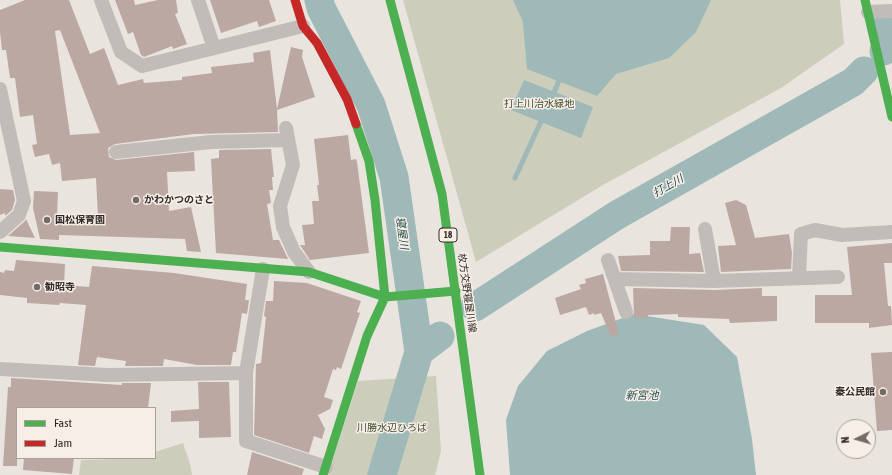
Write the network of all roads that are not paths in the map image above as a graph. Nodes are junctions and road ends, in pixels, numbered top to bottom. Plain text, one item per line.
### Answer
1 (101, 0) edge
2 (198, 0) edge
3 (295, 0) edge
4 (390, 0) edge
5 (867, 6) edge
6 (892, 11) edge
7 (303, 26) junction
8 (214, 48) junction
9 (888, 72) edge
10 (0, 89) edge
11 (892, 118) edge
12 (4, 124) edge
13 (116, 152) dead end
14 (705, 229) dead end
15 (0, 232) edge
16 (892, 232) edge
17 (0, 247) edge
18 (608, 260) dead end
19 (263, 269) junction
20 (309, 272) junction
21 (799, 277) junction
22 (838, 277) dead end
23 (615, 279) junction
24 (714, 282) junction
25 (456, 291) junction
26 (385, 297) junction
27 (626, 312) dead end
28 (0, 369) edge
29 (246, 373) junction
30 (324, 471) edge
31 (480, 475) edge

1 - 8 street
2 - 8 street
3 - 7 street
4 - 25 street, 枚方交野寝屋川線 / 18
5 - 6 street
5 - 9 street
7 - 8 street
7 - 26 street
9 - 11 street
10 - 12 street
12 - 15 street
13 - 20 street
14 - 24 street
16 - 21 street
17 - 19 street
18 - 23 street
19 - 20 street
19 - 29 street
20 - 26 street
21 - 22 street
21 - 24 street
23 - 24 street
23 - 27 street
25 - 26 street
25 - 31 street, 枚方交野寝屋川線 / 18
26 - 30 street
28 - 29 street
29 - 30 street

